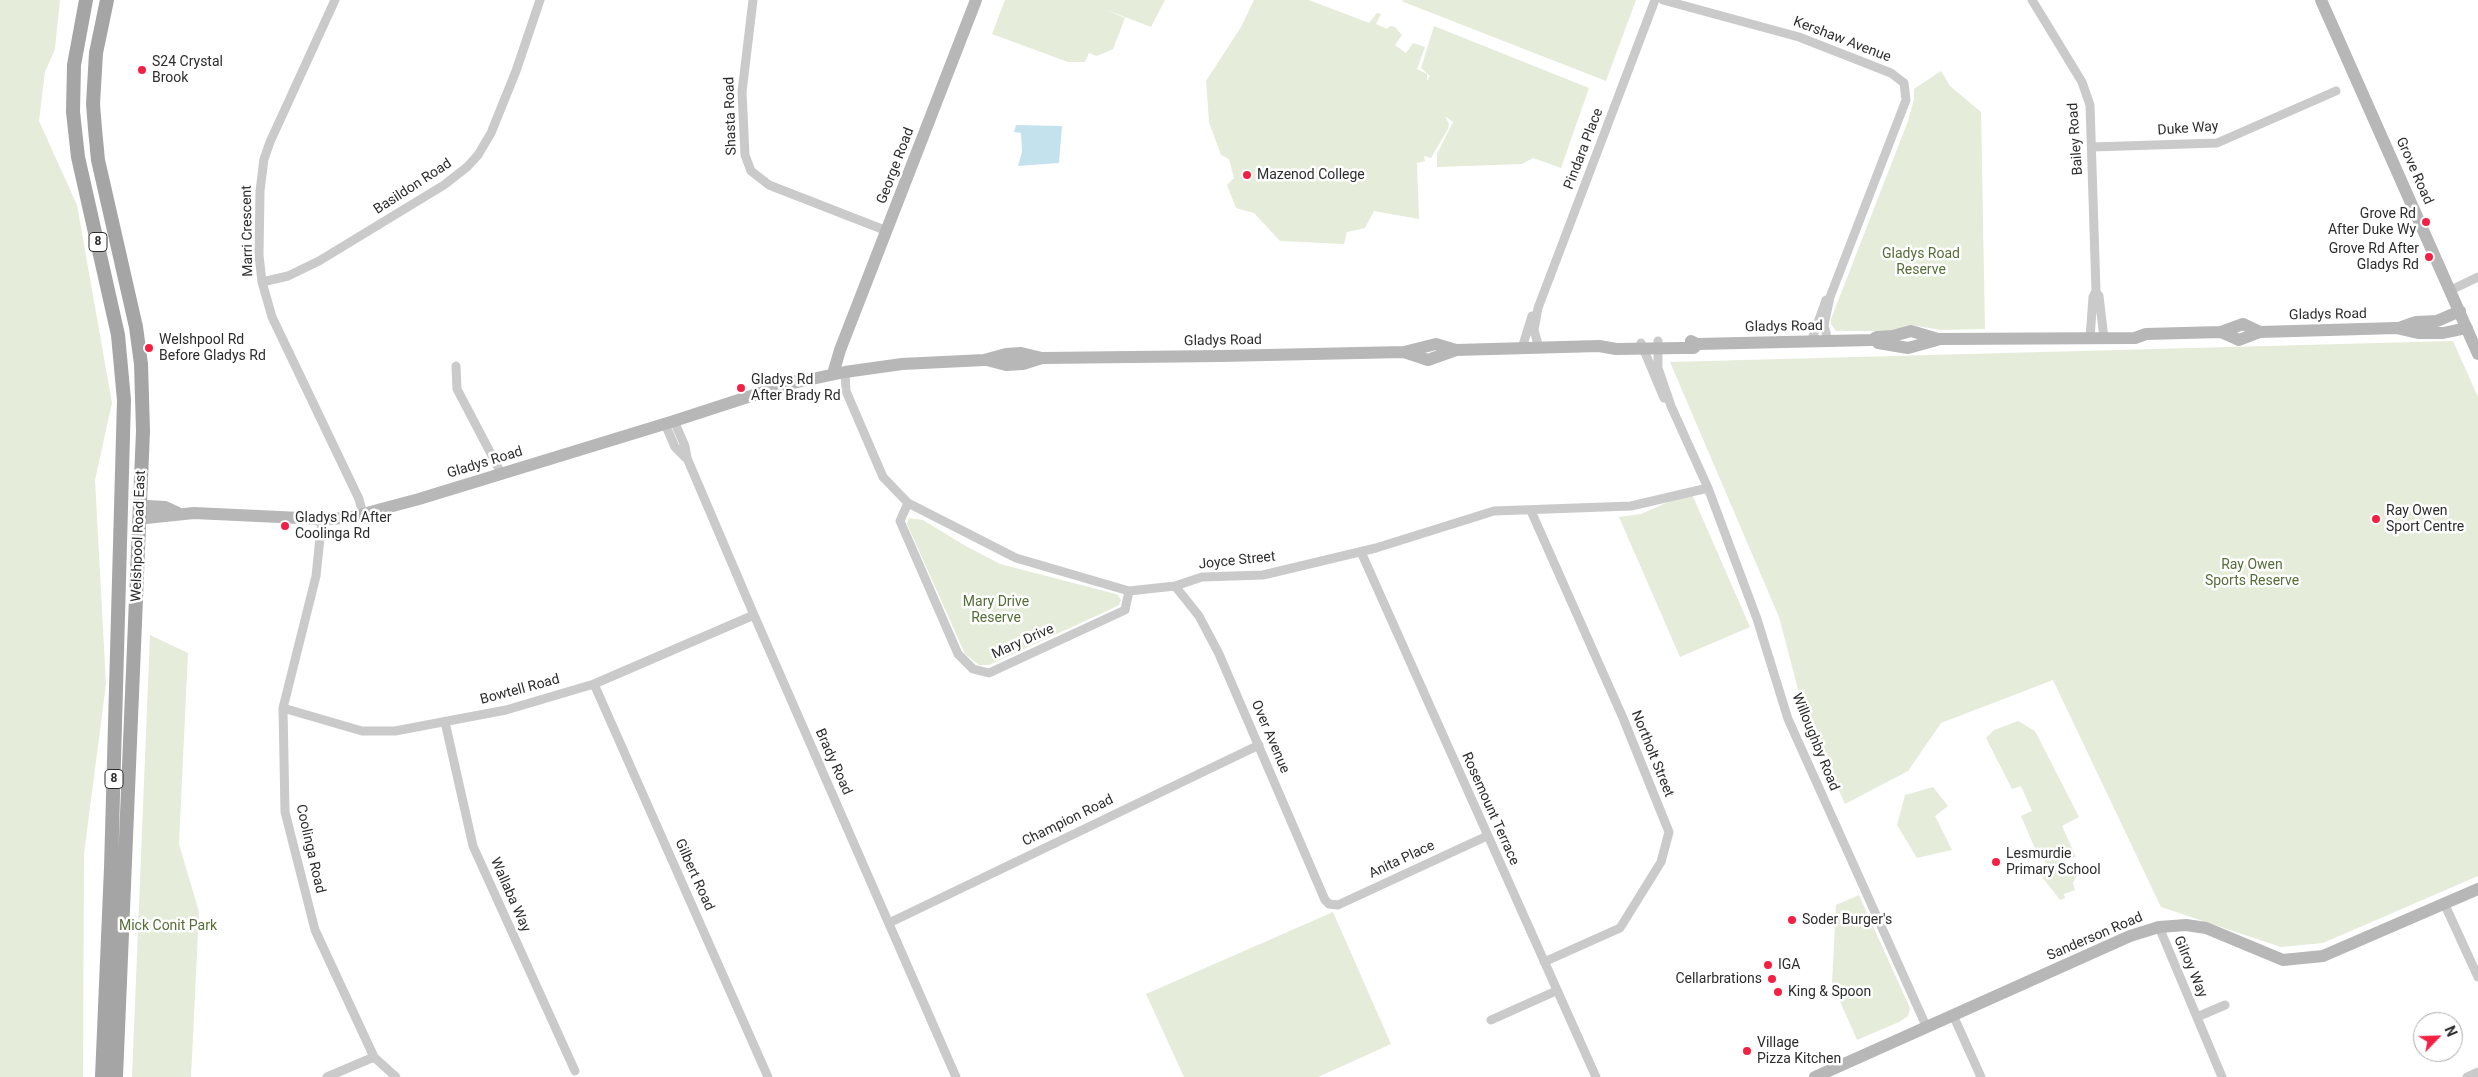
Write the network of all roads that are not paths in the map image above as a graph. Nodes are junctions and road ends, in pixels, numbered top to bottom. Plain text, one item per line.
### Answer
1 (86, 0) edge
2 (108, 0) edge
3 (335, 0) edge
4 (540, 0) edge
5 (753, 0) edge
6 (976, 0) edge
7 (1655, 0) edge
8 (1663, 0) edge
9 (2032, 0) edge
10 (2321, 0) edge
11 (2336, 91) dead end
12 (95, 129) junction
13 (2092, 147) junction
14 (92, 222) junction
15 (887, 231) junction
16 (2478, 277) edge
17 (262, 282) junction
18 (2450, 290) junction
19 (2096, 291) junction
20 (1830, 296) junction
21 (1538, 308) junction
22 (2460, 311) junction
23 (2396, 328) junction
24 (2467, 328) junction
25 (2090, 335) junction
26 (2104, 335) junction
27 (1811, 342) junction
28 (1828, 342) junction
29 (1658, 345) junction
30 (1641, 346) junction
31 (1522, 348) junction
32 (1539, 348) junction
33 (2478, 354) edge
34 (456, 366) dead end
35 (840, 369) junction
36 (1671, 406) junction
37 (669, 422) junction
38 (501, 473) junction
39 (121, 484) junction
40 (1708, 488) junction
41 (908, 503) junction
42 (1531, 511) junction
43 (140, 514) junction
44 (363, 514) junction
45 (322, 519) junction
46 (1361, 552) junction
47 (118, 585) junction
48 (1175, 586) junction
49 (1129, 590) junction
50 (754, 615) junction
51 (594, 684) junction
52 (283, 708) junction
53 (445, 722) junction
54 (1259, 745) junction
55 (1487, 836) junction
56 (2478, 889) edge
57 (2444, 903) junction
58 (1329, 904) joint
59 (888, 923) junction
60 (2159, 927) junction
61 (1544, 962) junction
62 (2478, 977) edge
63 (1556, 991) junction
64 (2224, 1005) dead end
65 (1953, 1016) junction
66 (2197, 1017) junction
67 (1491, 1020) dead end
68 (1927, 1028) junction
69 (374, 1057) junction
70 (575, 1071) dead end
71 (2478, 1072) edge
72 (102, 1076) edge
73 (117, 1077) edge
74 (327, 1077) edge
75 (396, 1077) edge
76 (768, 1077) edge
77 (956, 1077) edge
78 (1596, 1077) edge
79 (1815, 1077) edge
80 (1981, 1077) edge
81 (2222, 1077) edge
82 (2467, 1077) edge

1 - 14 main road, Welshpool Road East / 8
2 - 12 main road, Welshpool Road East / 8
3 - 17 street, Marri Crescent
4 - 17 street, Basildon Road
5 - 15 street, Shasta Road
6 - 15 street, George Road
7 - 21 street, Pindara Place
8 - 20 street, Kershaw Avenue
9 - 13 street, Bailey Road
10 - 18 street, Grove Road
11 - 13 street, Duke Way
12 - 14 main road
12 - 43 main road, Welshpool Road East / 8
13 - 19 street, Bailey Road
14 - 39 main road, Welshpool Road East / 8
15 - 35 street, George Road
16 - 18 street
17 - 44 street, Marri Crescent
18 - 22 street, Grove Road
19 - 25 street, Bailey Road
19 - 26 street, Bailey Road
20 - 27 street, Kershaw Avenue
20 - 28 street, Kershaw Avenue
21 - 31 street, Pindara Place
21 - 32 street, Pindara Place
22 - 23 street, Gladys Road
22 - 24 street, Grove Road
23 - 24 street, Gladys Road
23 - 26 street, Gladys Road
24 - 33 street, Grove Road
25 - 26 street, Gladys Road
25 - 28 street, Gladys Road
27 - 28 street, Gladys Road
27 - 29 street, Gladys Road
29 - 30 street, Gladys Road
29 - 36 street, Willoughby Road
30 - 32 street, Gladys Road
30 - 36 street, Willoughby Road
31 - 32 street, Gladys Road
31 - 35 street, Gladys Road
34 - 38 street
35 - 37 street, Gladys Road
35 - 41 street, Joyce Street
36 - 40 street, Willoughby Road
37 - 38 street, Gladys Road
37 - 50 street, Brady Road
38 - 44 street, Gladys Road
39 - 43 main road
39 - 47 main road, Welshpool Road East / 8
40 - 42 street, Joyce Street
40 - 68 street, Willoughby Road
41 - 49 street, Joyce Street
41 - 49 street, Mary Drive
42 - 46 street, Joyce Street
42 - 61 street, Northolt Street
43 - 45 street, Gladys Road
43 - 47 main road
43 - 73 main road, Welshpool Road East / 8
44 - 45 street, Gladys Road
45 - 52 street, Coolinga Road
46 - 48 street, Joyce Street
46 - 55 street, Rosemount Terrace
47 - 72 main road, Welshpool Road East / 8
48 - 49 street, Joyce Street
48 - 54 street, Over Avenue
50 - 51 street, Bowtell Road
50 - 59 street, Brady Road
51 - 53 street, Bowtell Road
51 - 76 street, Gilbert Road
52 - 53 street, Bowtell Road
52 - 69 street, Coolinga Road
53 - 70 street, Wallaba Way
54 - 58 street, Over Avenue
54 - 59 street, Champion Road
55 - 58 street, Anita Place
55 - 61 street, Rosemount Terrace
56 - 57 street, Sanderson Road
57 - 60 street, Sanderson Road
57 - 62 street
59 - 77 street, Brady Road
60 - 65 street, Sanderson Road
60 - 66 street, Gilroy Way
61 - 63 street, Rosemount Terrace
63 - 67 street
63 - 78 street, Rosemount Terrace
64 - 66 street, Gilroy Way
65 - 68 street, Sanderson Road
65 - 80 street
66 - 81 street, Gilroy Way
68 - 79 street, Sanderson Road
69 - 74 street
69 - 75 street, Coolinga Road
71 - 82 street

